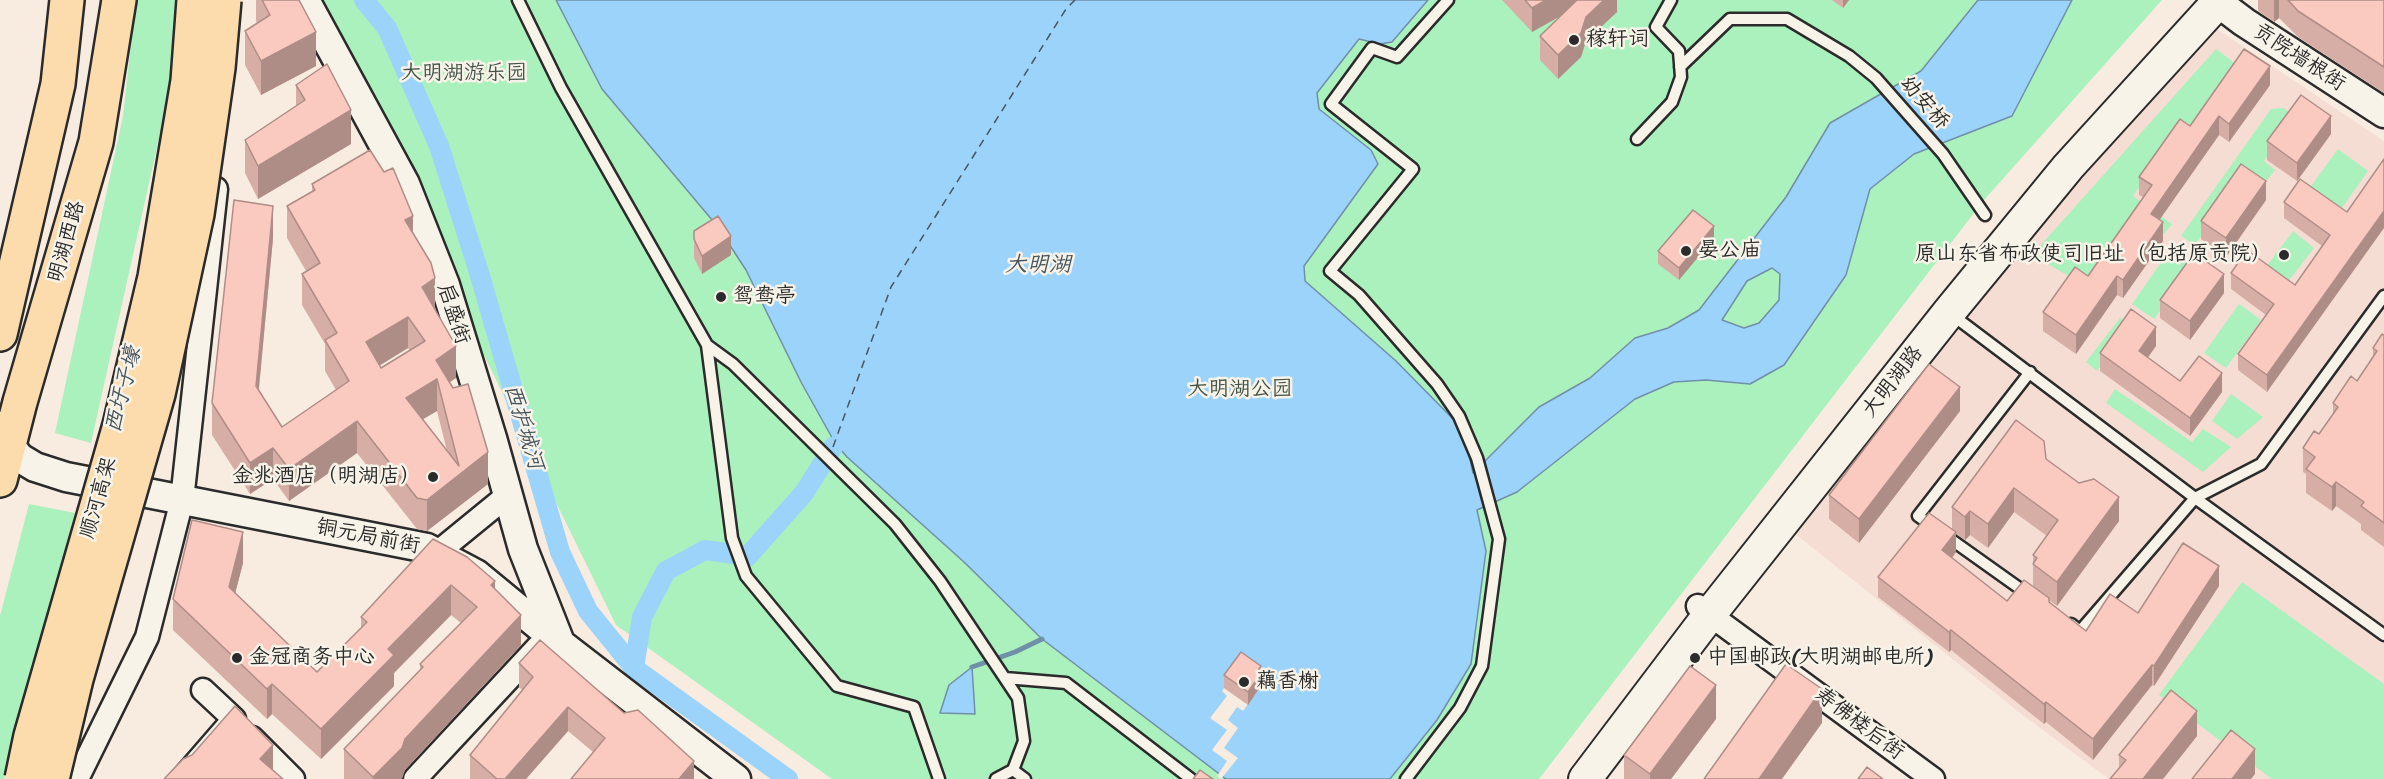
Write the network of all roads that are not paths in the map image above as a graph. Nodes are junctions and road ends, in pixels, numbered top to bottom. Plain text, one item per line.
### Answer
1 (67, 0) edge
2 (118, 0) edge
3 (194, 0) edge
4 (224, 0) edge
5 (239, 0) edge
6 (305, 0) edge
7 (518, 0) edge
8 (1448, 0) edge
9 (1671, 0) edge
10 (2213, 1) edge
11 (1680, 67) junction
12 (2384, 113) edge
13 (1637, 139) dead end
14 (1985, 215) dead end
15 (2384, 296) edge
16 (1949, 312) junction
17 (0, 334) edge
18 (707, 345) junction
19 (2030, 372) junction
20 (4, 434) edge
21 (0, 480) edge
22 (508, 495) junction
23 (2195, 498) junction
24 (182, 500) junction
25 (437, 553) junction
26 (2042, 604) edge
27 (1704, 610) junction
28 (2061, 617) edge
29 (2384, 635) edge
30 (555, 640) junction
31 (1002, 674) junction
32 (204, 690) dead end
33 (234, 719) junction
34 (1013, 770) junction
35 (22, 779) edge
36 (52, 779) edge
37 (77, 779) edge
38 (182, 779) edge
39 (293, 779) edge
40 (415, 779) edge
41 (736, 779) edge
42 (939, 779) edge
43 (996, 779) edge
44 (1025, 779) edge
45 (1191, 779) edge
46 (1406, 779) edge
47 (1565, 779) edge
48 (1585, 779) edge
49 (1933, 779) edge

1 - 17 main road, 明湖西路
2 - 20 main road, 明湖西路
3 - 35 main road, 顺河高架, bridge
4 - 36 main road, 顺河高架, bridge
5 - 24 street
6 - 22 street, 启盛街
7 - 18 lane
8 - 46 lane
9 - 11 lane
10 - 12 street, 贡院墙根街
10 - 16 main road, 大明湖路
10 - 27 main road, 大明湖路
11 - 13 lane
11 - 14 lane, 幼安桥
15 - 23 lane
16 - 19 lane
16 - 27 main road, 大明湖路
18 - 31 lane
18 - 42 lane
19 - 23 lane
19 - 26 lane
20 - 21 main road, 明湖西路
20 - 24 street, 铜元局前街, bridge
22 - 25 street
22 - 30 street, 启盛街
23 - 28 lane
23 - 29 lane
24 - 25 street, 铜元局前街
24 - 37 street
25 - 30 street, 铜元局前街
27 - 47 main road, 大明湖路
27 - 48 main road, 大明湖路
27 - 49 street, 寿佛楼后街
30 - 40 street
30 - 41 street, 铜元局前街
31 - 34 lane
31 - 45 lane
32 - 33 street
33 - 38 street
33 - 39 street
34 - 43 lane
34 - 44 lane

